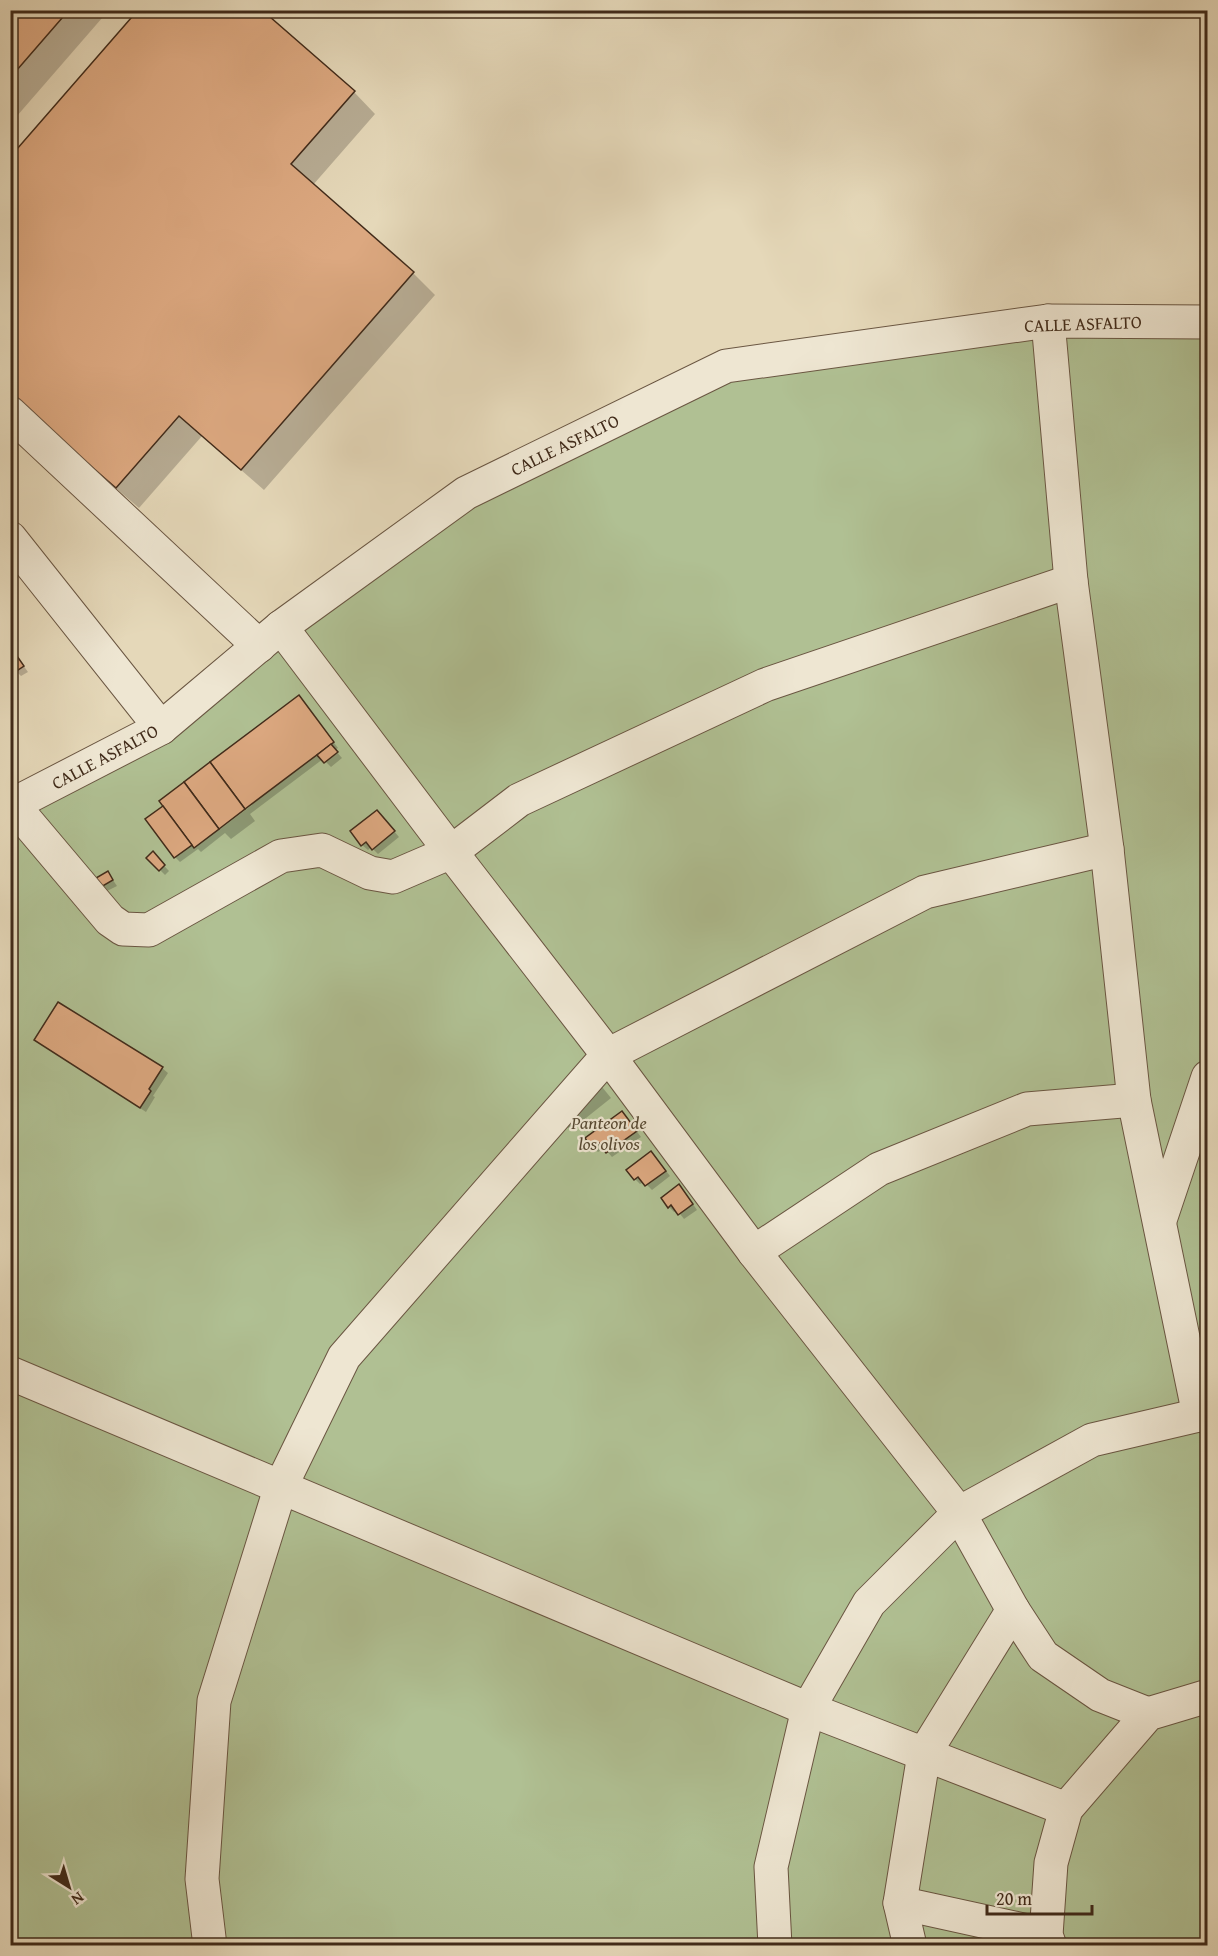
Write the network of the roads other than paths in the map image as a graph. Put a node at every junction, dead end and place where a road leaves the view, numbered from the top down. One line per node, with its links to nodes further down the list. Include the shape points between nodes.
1 (1048, 321): 2 (street, CALLE ASFALTO); 5 (street); 6 (street, CALLE ASFALTO, via 726,366 466,493)
2 (1208, 322)
3 (10, 413): 6 (street)
4 (10, 538): 7 (street)
5 (1071, 581): 9 (street); 10 (street, via 765,685 519,800)
6 (270, 637): 7 (street, CALLE ASFALTO); 10 (street)
7 (161, 728): 8 (street, CALLE ASFALTO)
8 (12, 806): 10 (street, via 110,920 123,929 149,930 281,856 322,850 370,873 393,877)
9 (1107, 849): 11 (street, via 925,892); 13 (street)
10 (451, 852): 11 (street)
11 (608, 1054): 15 (street); 18 (street, via 344,1358)
12 (1208, 1077): 14 (street)
13 (1134, 1100): 14 (street); 15 (street, via 1027,1109 879,1169)
14 (1159, 1224): 17 (street)
15 (754, 1252): 19 (street)
16 (10, 1373): 18 (street)
17 (1203, 1415): 19 (street, via 1092,1440)
18 (281, 1486): 22 (street); 28 (street, via 214,1701 202,1879)
19 (959, 1512): 20 (street); 22 (street, via 869,1603)
20 (1013, 1610): 23 (street, via 1043,1656 1100,1695); 24 (street)
21 (1208, 1696): 23 (street)
22 (808, 1709): 24 (street); 29 (street, via 771,1867)
23 (1148, 1714): 25 (street)
24 (924, 1754): 25 (street); 26 (street)
25 (1066, 1809): 27 (street, via 1051,1863)
26 (900, 1902): 27 (street); 30 (street)
27 (1048, 1940)
28 (210, 1946)
29 (775, 1946)
30 (910, 1946)

